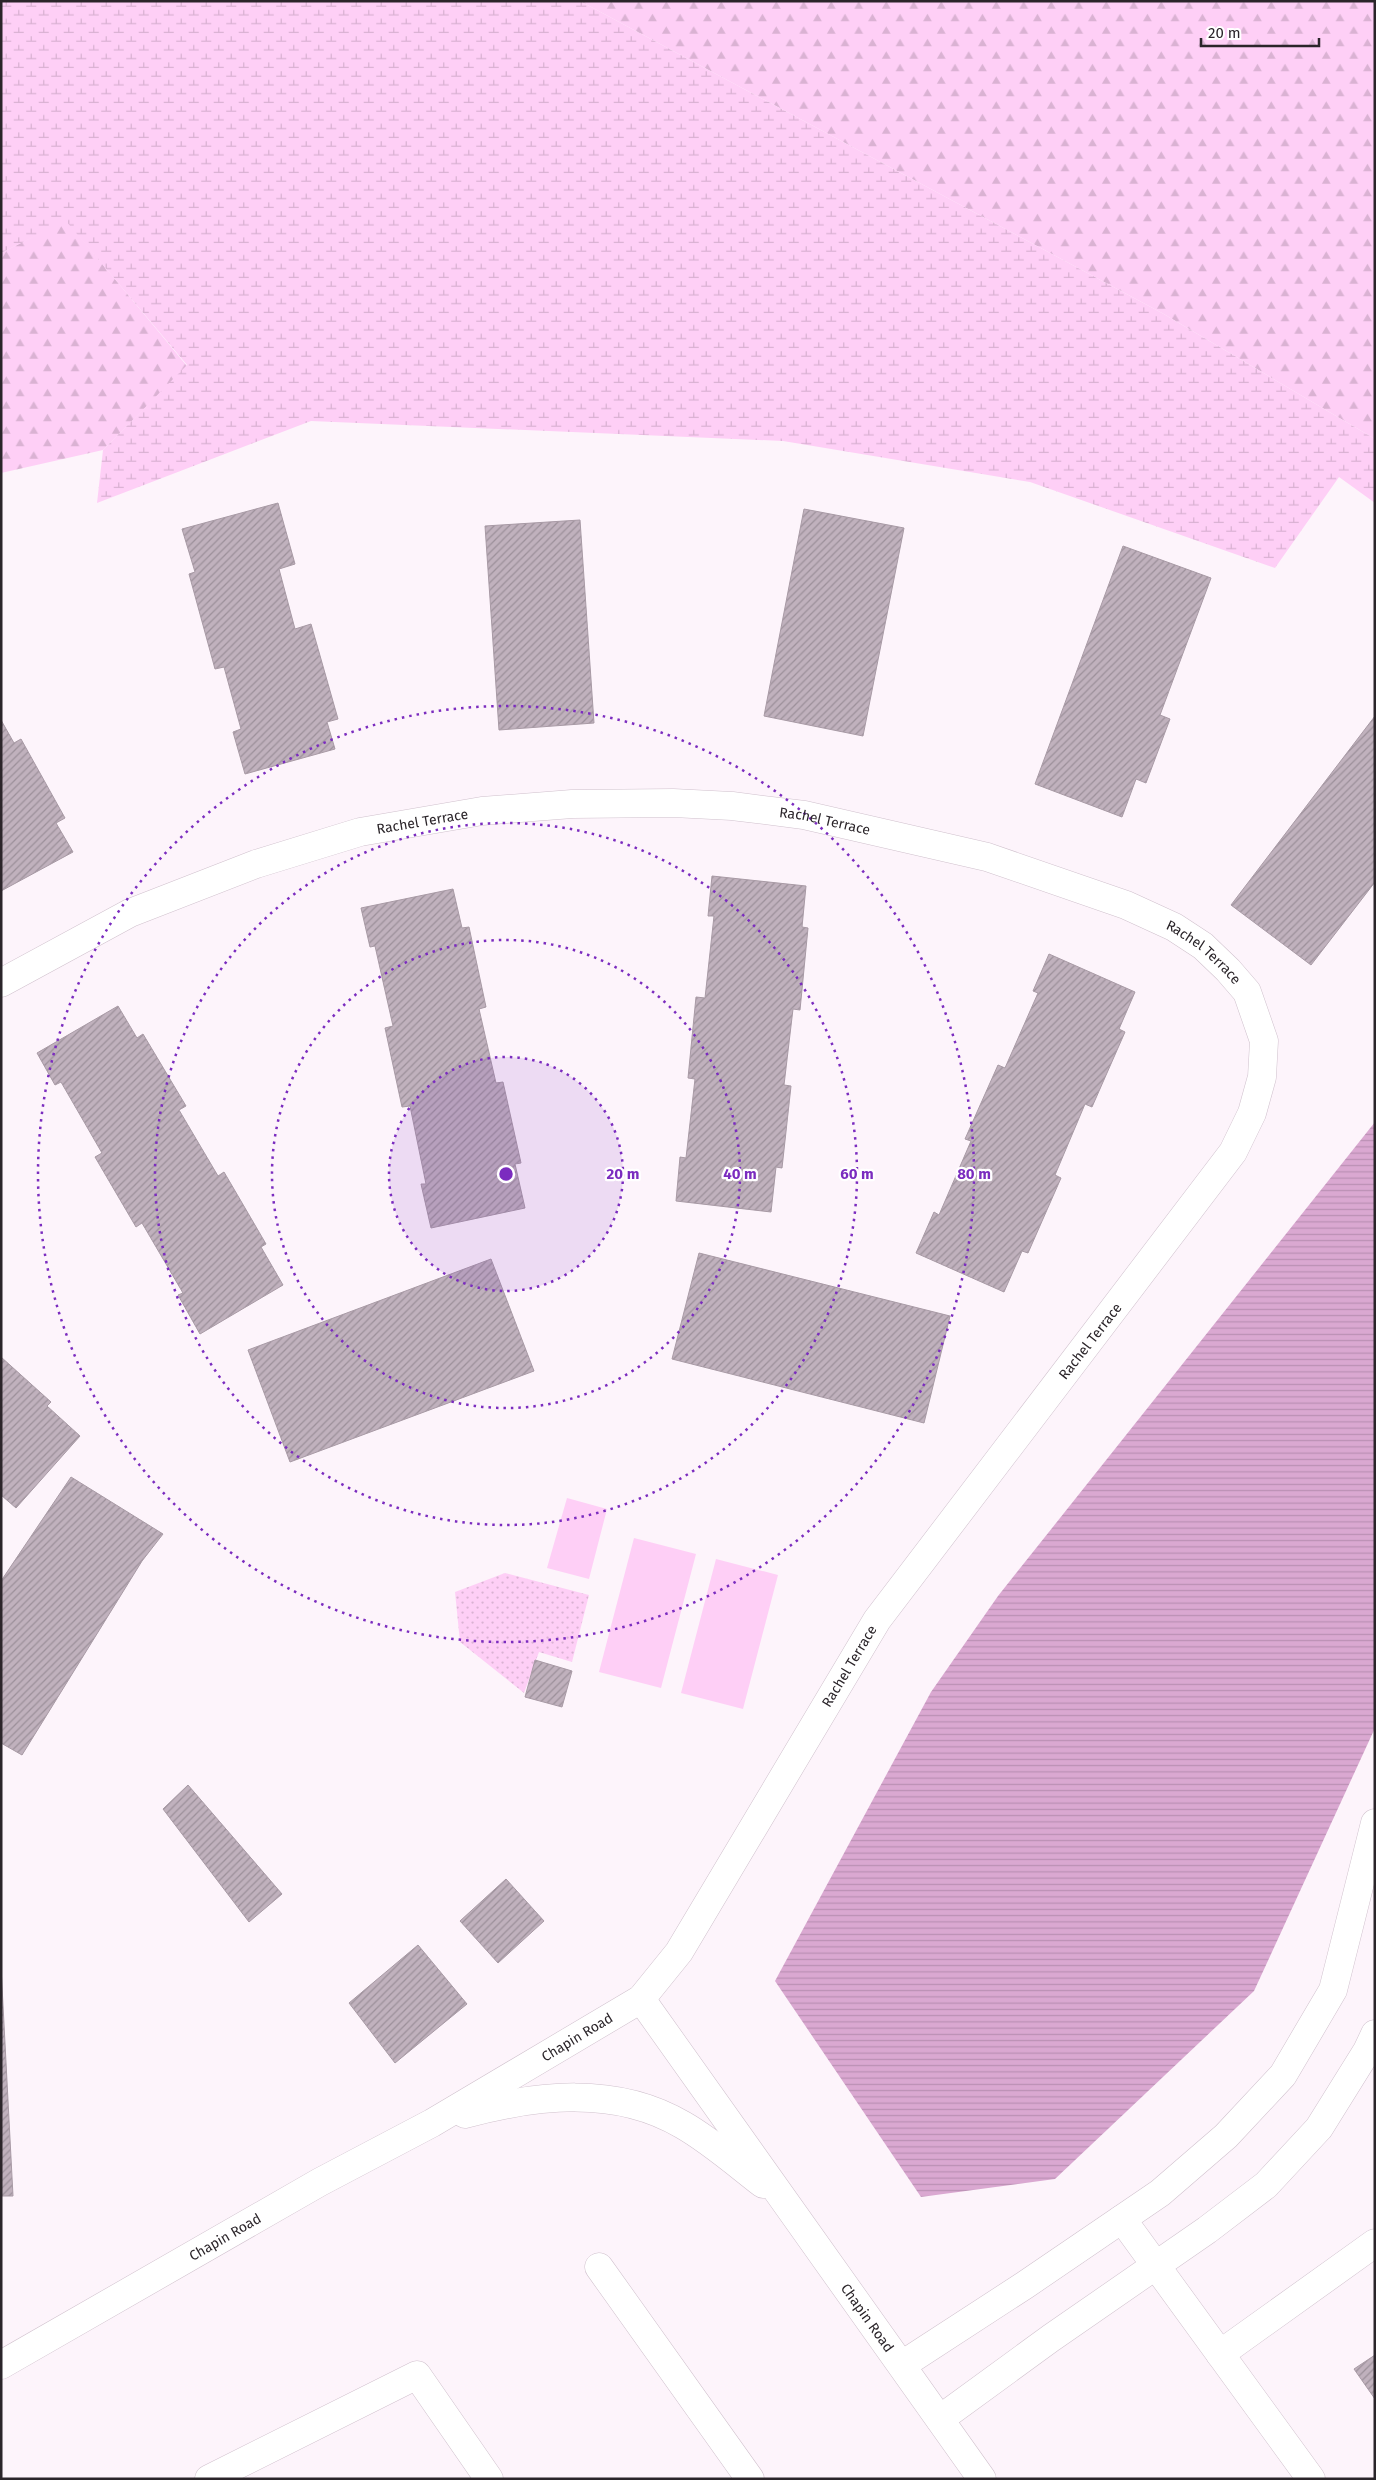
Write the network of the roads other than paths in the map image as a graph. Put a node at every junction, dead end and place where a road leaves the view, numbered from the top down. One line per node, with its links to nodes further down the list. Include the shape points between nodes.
1 (1, 983): 3 (street, Rachel Terrace, via 130,913 256,864 360,832 482,811 572,804 673,803 804,815 987,857 1126,906 1174,927 1203,946 1247,992 1264,1041 1262,1077 1252,1113 1233,1152 877,1620 679,1952)
2 (1375, 1823): 7 (street, via 1333,1990 1283,2075 1226,2136 1160,2193)
3 (641, 1999): 5 (street, Chapin Road); 6 (street, Chapin Road)
4 (1375, 2034): 9 (street, via 1368,2051 1319,2128 1266,2185)
5 (432, 2123): 6 (street, via 499,2105 548,2097 581,2096 649,2108 683,2124); 12 (street, Chapin Road, via 320,2182)
6 (790, 2206): 13 (street, Chapin Road)
7 (1122, 2218): 9 (street); 13 (street)
8 (1375, 2243): 11 (street)
9 (1156, 2265): 11 (street); 14 (street)
10 (599, 2267): 17 (street)
11 (1220, 2354): 19 (street)
12 (1, 2365)
13 (902, 2365): 14 (street, Chapin Road)
14 (940, 2419): 18 (street, Chapin Road)
15 (209, 2479): 16 (street, via 417,2375)
16 (489, 2479)
17 (750, 2479)
18 (982, 2479)
19 (1311, 2479)

